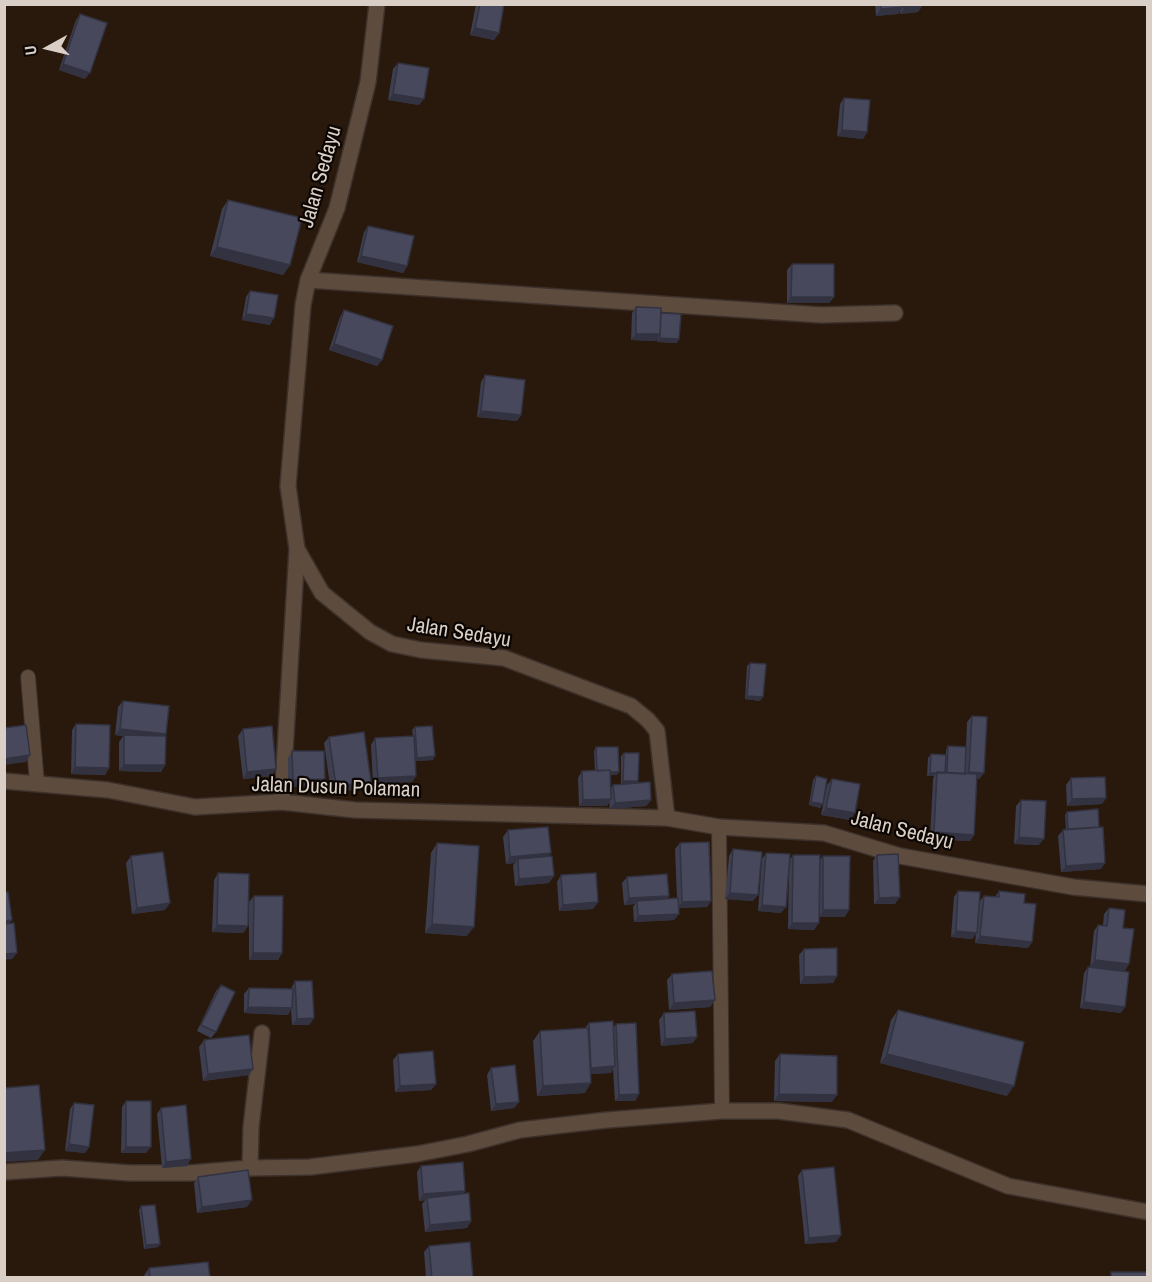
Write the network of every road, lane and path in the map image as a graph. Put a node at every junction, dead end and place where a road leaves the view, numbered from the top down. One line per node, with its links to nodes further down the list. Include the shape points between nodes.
1 (377, 4): 2 (street, Jalan Sedayu, via 368,82 337,208)
2 (308, 280): 3 (street, via 821,315); 4 (street, Jalan Sedayu, via 288,486)
3 (895, 313)
4 (297, 549): 8 (street); 9 (street, Jalan Sedayu, via 322,593 370,632 392,644 504,658 631,706 657,731)
5 (28, 676): 7 (lane)
6 (4, 781): 7 (street, Jalan Dusun Polaman)
7 (37, 783): 8 (street, Jalan Dusun Polaman, via 108,790 195,807)
8 (282, 802): 9 (street, Jalan Dusun Polaman, via 366,810)
9 (667, 818): 10 (street, Jalan Sedayu)
10 (719, 827): 11 (street, Jalan Sedayu, via 824,833 900,856 1073,887); 13 (lane)
11 (1148, 894)
12 (262, 1033): 14 (street)
13 (722, 1111): 14 (street, via 520,1130 417,1154 310,1167); 16 (street, via 778,1111 848,1120 1008,1186)
14 (250, 1168): 15 (street, via 190,1173 62,1168)
15 (4, 1172)
16 (1148, 1212)

